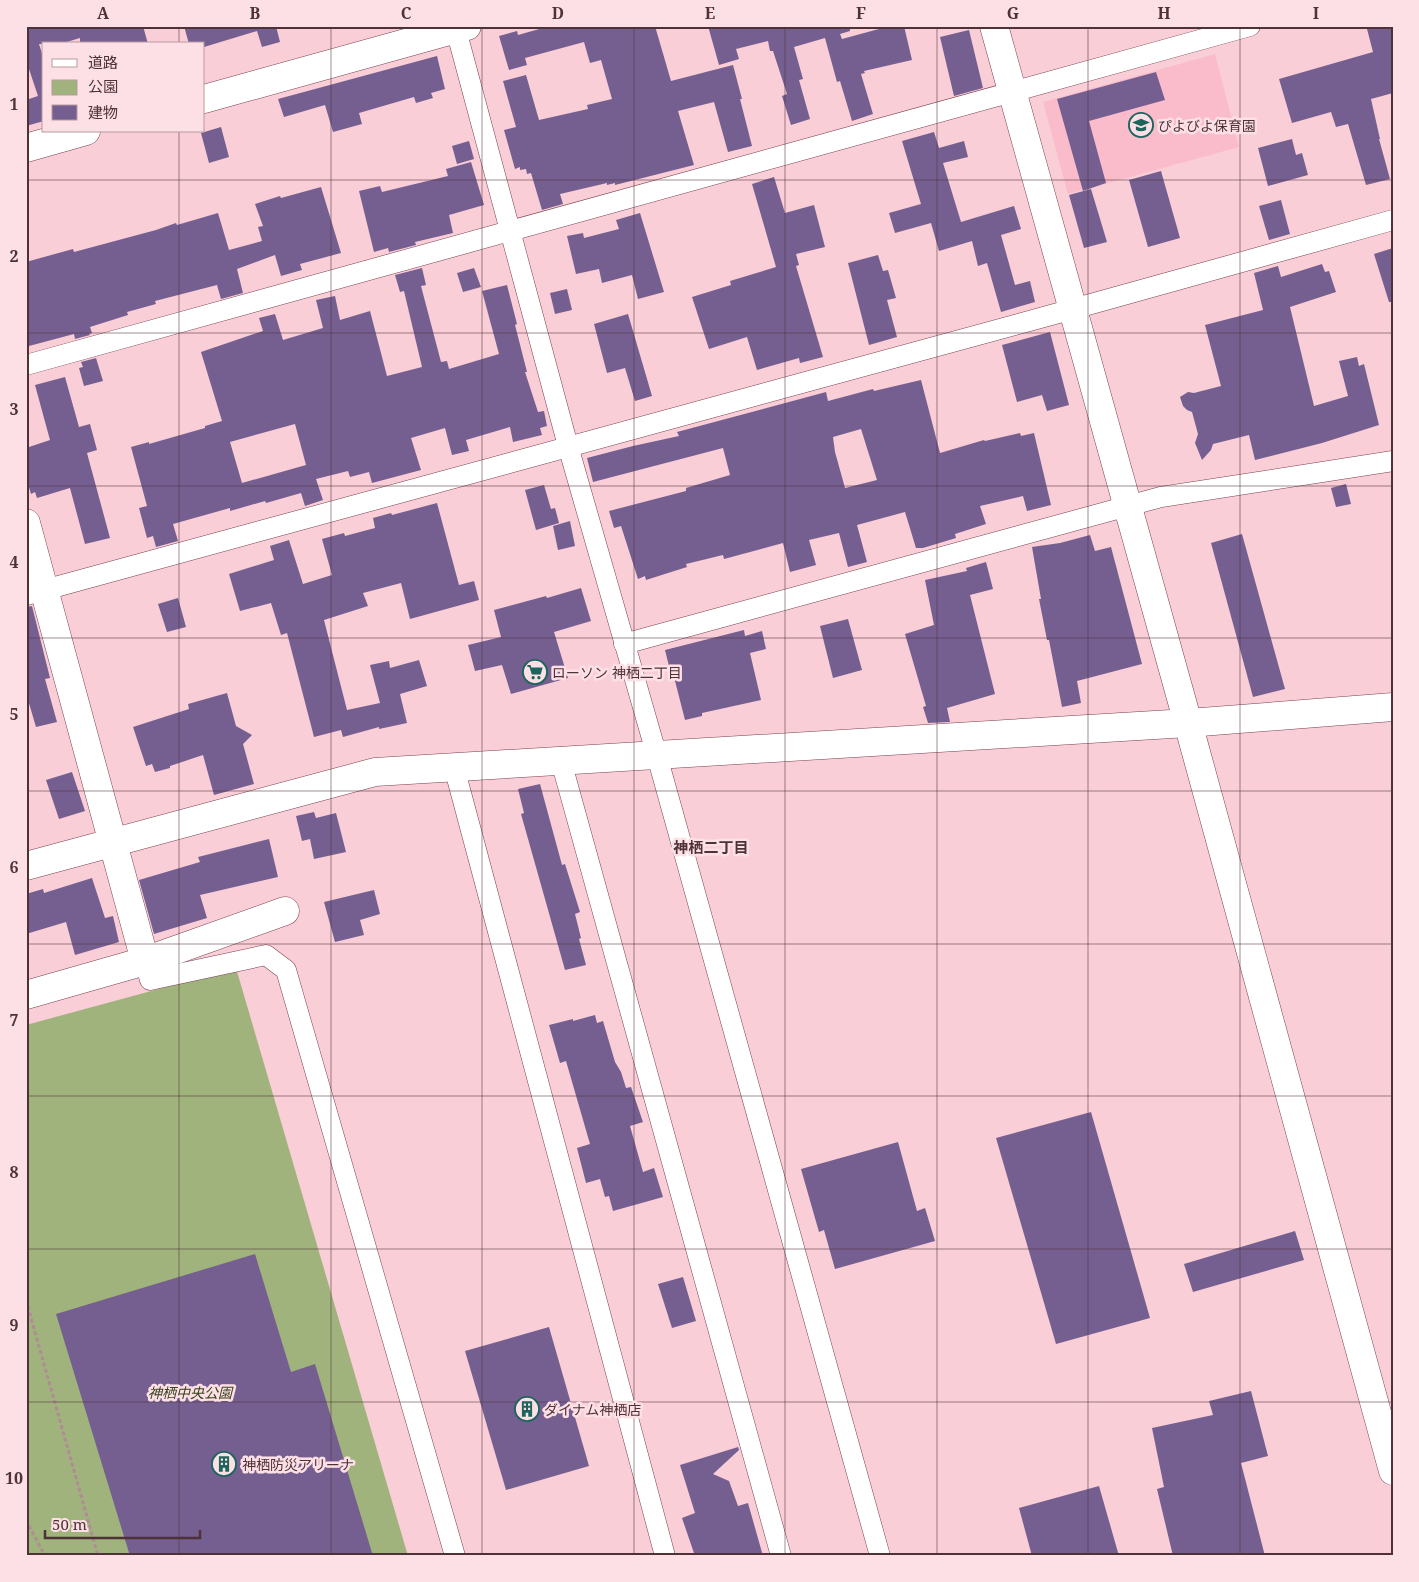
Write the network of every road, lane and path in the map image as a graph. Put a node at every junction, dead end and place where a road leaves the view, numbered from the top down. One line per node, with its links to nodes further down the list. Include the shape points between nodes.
1 (994, 26): 4 (street)
2 (1250, 26): 4 (street)
3 (459, 27): 5 (street); 9 (street)
4 (1013, 93): 9 (street); 10 (street)
5 (205, 99)
6 (82, 132): 7 (street)
7 (26, 148)
8 (1393, 220): 10 (street)
9 (510, 232): 11 (street); 12 (street)
10 (1073, 309): 12 (street); 14 (street)
11 (26, 365)
12 (568, 446): 16 (street); 17 (street)
13 (1393, 461): 14 (street, via 1161,497)
14 (1127, 507): 17 (street); 19 (street)
15 (26, 523): 16 (street)
16 (36, 592): 23 (street)
17 (624, 644): 20 (street)
18 (1393, 707): 19 (street)
19 (1188, 723): 20 (street); 29 (street)
20 (657, 756): 21 (street); 36 (street)
21 (561, 761): 22 (street); 35 (street)
22 (454, 767): 23 (street, via 374,772); 34 (street)
23 (113, 842): 24 (street); 26 (street)
24 (26, 866)
25 (285, 910): 26 (street)
26 (145, 961): 27 (street); 33 (street, via 150,980 266,955 286,970)
27 (26, 995)
28 (26, 1302): 32 (path)
29 (1393, 1472)
30 (26, 1520): 31 (path)
31 (44, 1556)
32 (98, 1556)
33 (455, 1556)
34 (665, 1556)
35 (781, 1556)
36 (880, 1556)

